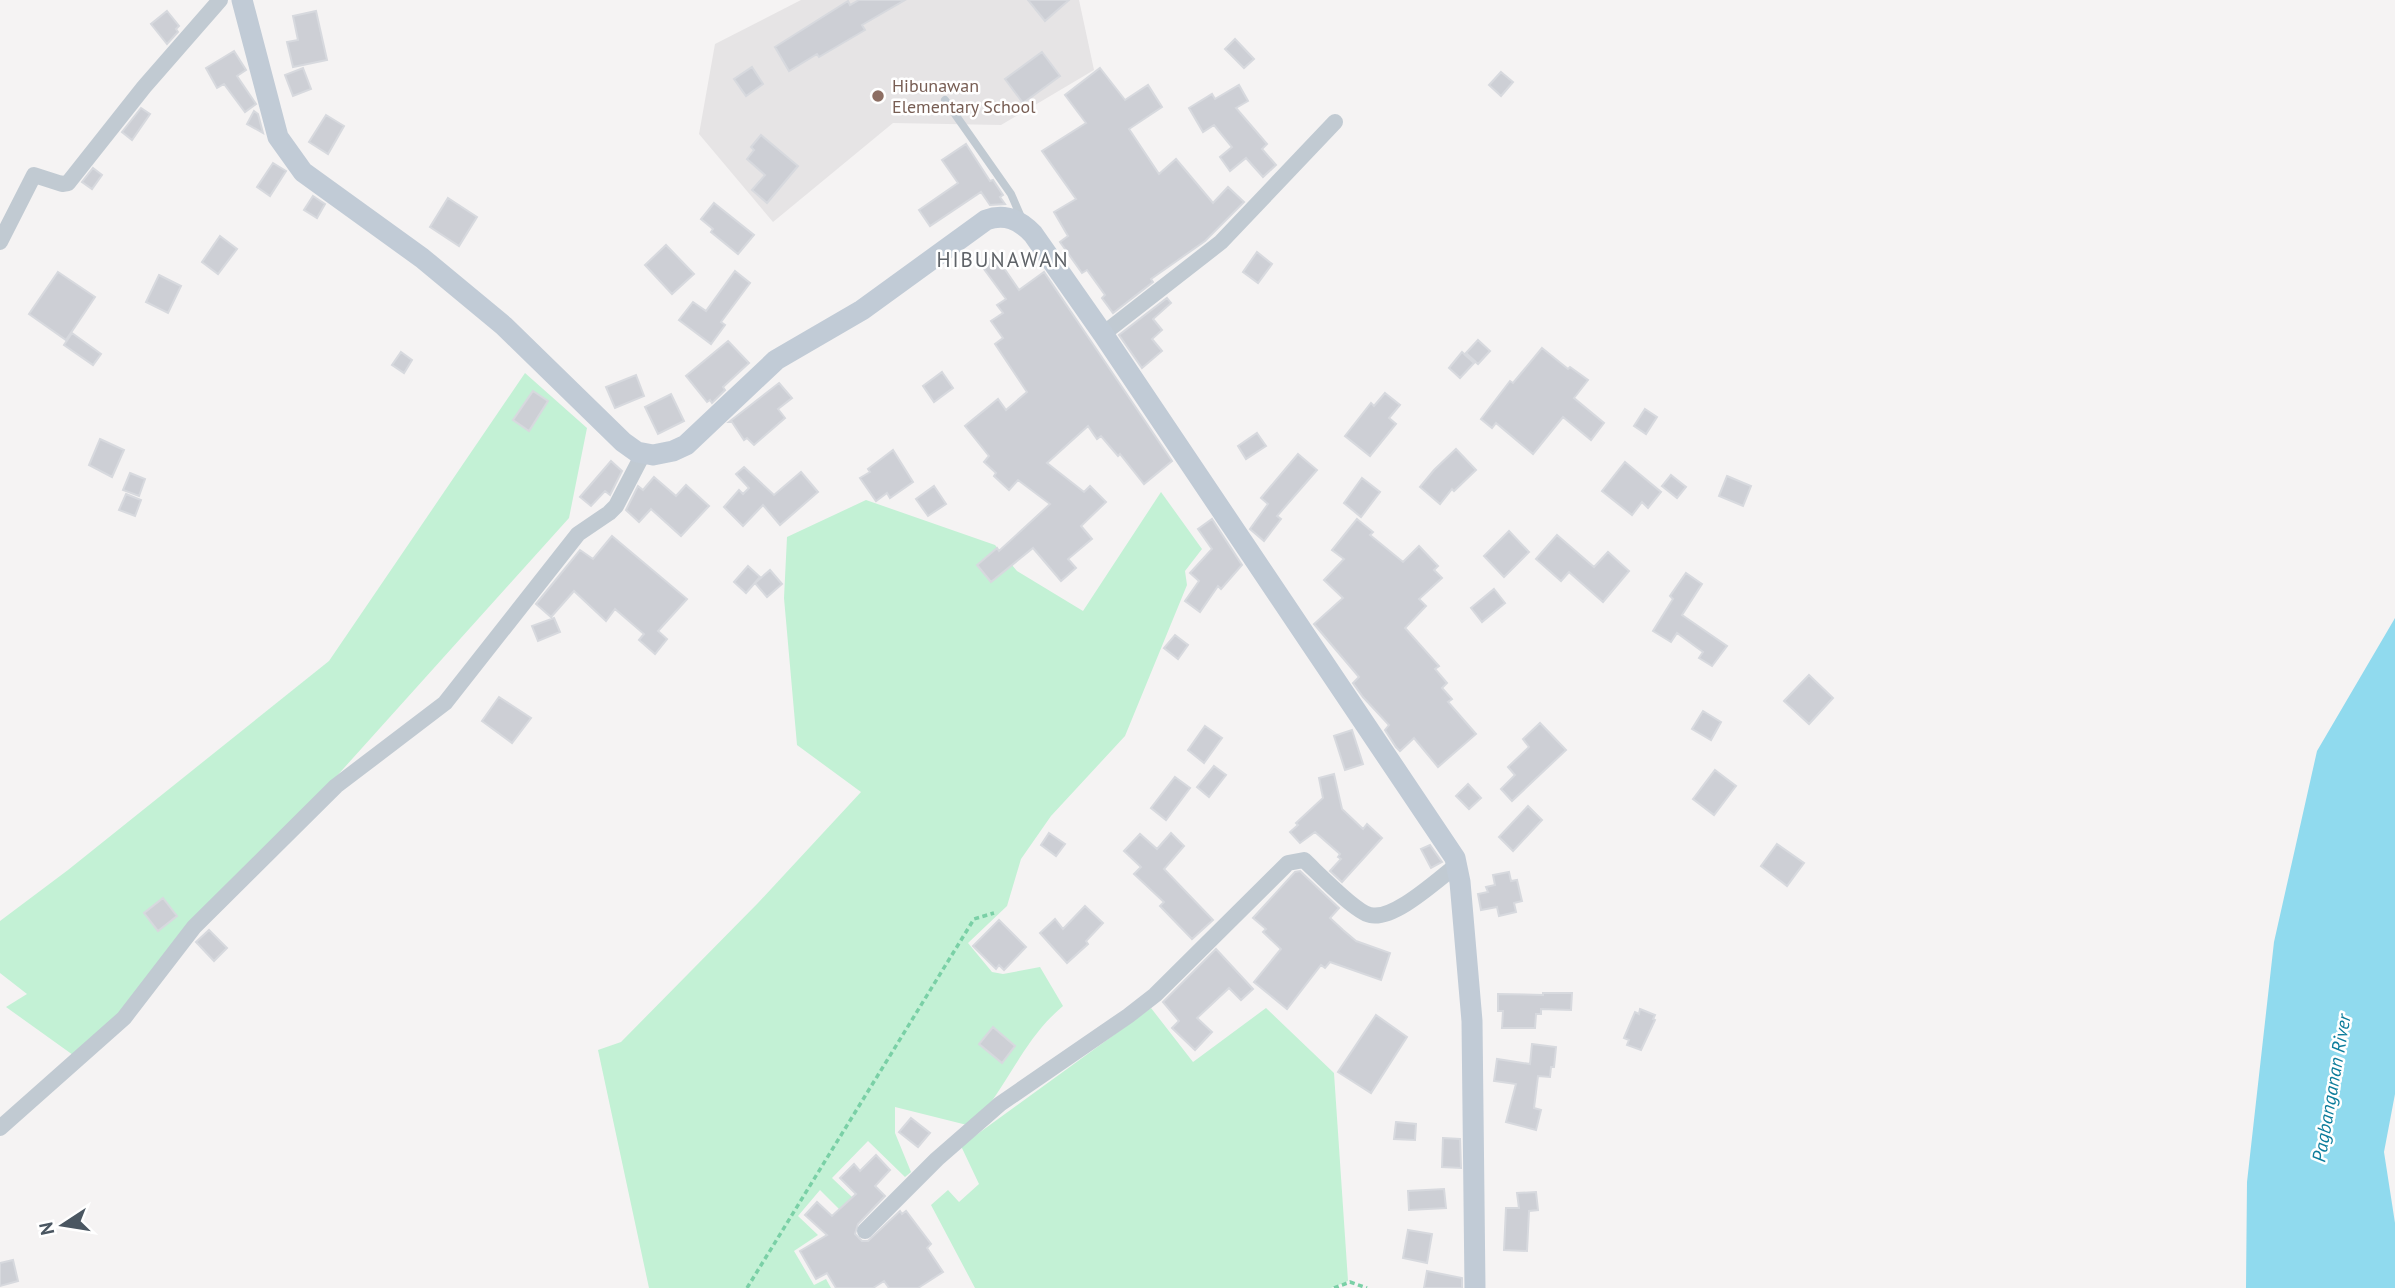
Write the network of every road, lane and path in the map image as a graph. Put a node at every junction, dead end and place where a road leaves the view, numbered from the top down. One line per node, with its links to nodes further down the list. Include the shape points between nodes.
1 (220, 0): 6 (street, via 68,183 34,175)
2 (242, 0): 8 (street, via 278,137 303,172 422,258 504,326 623,442)
3 (944, 100): 5 (lane, via 1011,194)
4 (1335, 122): 7 (street, via 1221,242)
5 (1024, 225): 7 (street); 8 (street, via 1003,216 986,220 862,310 776,360 686,445 664,454)
6 (0, 242)
7 (1103, 334): 9 (street)
8 (643, 454): 11 (street, via 616,506 578,534 445,704 336,786 194,928 124,1018)
9 (1457, 865): 12 (street, via 1392,913 1376,916 1362,912 1304,860 1288,863 1155,995 1000,1104); 16 (street, via 1472,1021)
10 (994, 913): 13 (path, via 974,919)
11 (0, 1128)
12 (865, 1231)
13 (747, 1288)
14 (1334, 1288): 15 (path, via 1350,1282)
15 (1367, 1288)
16 (1475, 1288)

